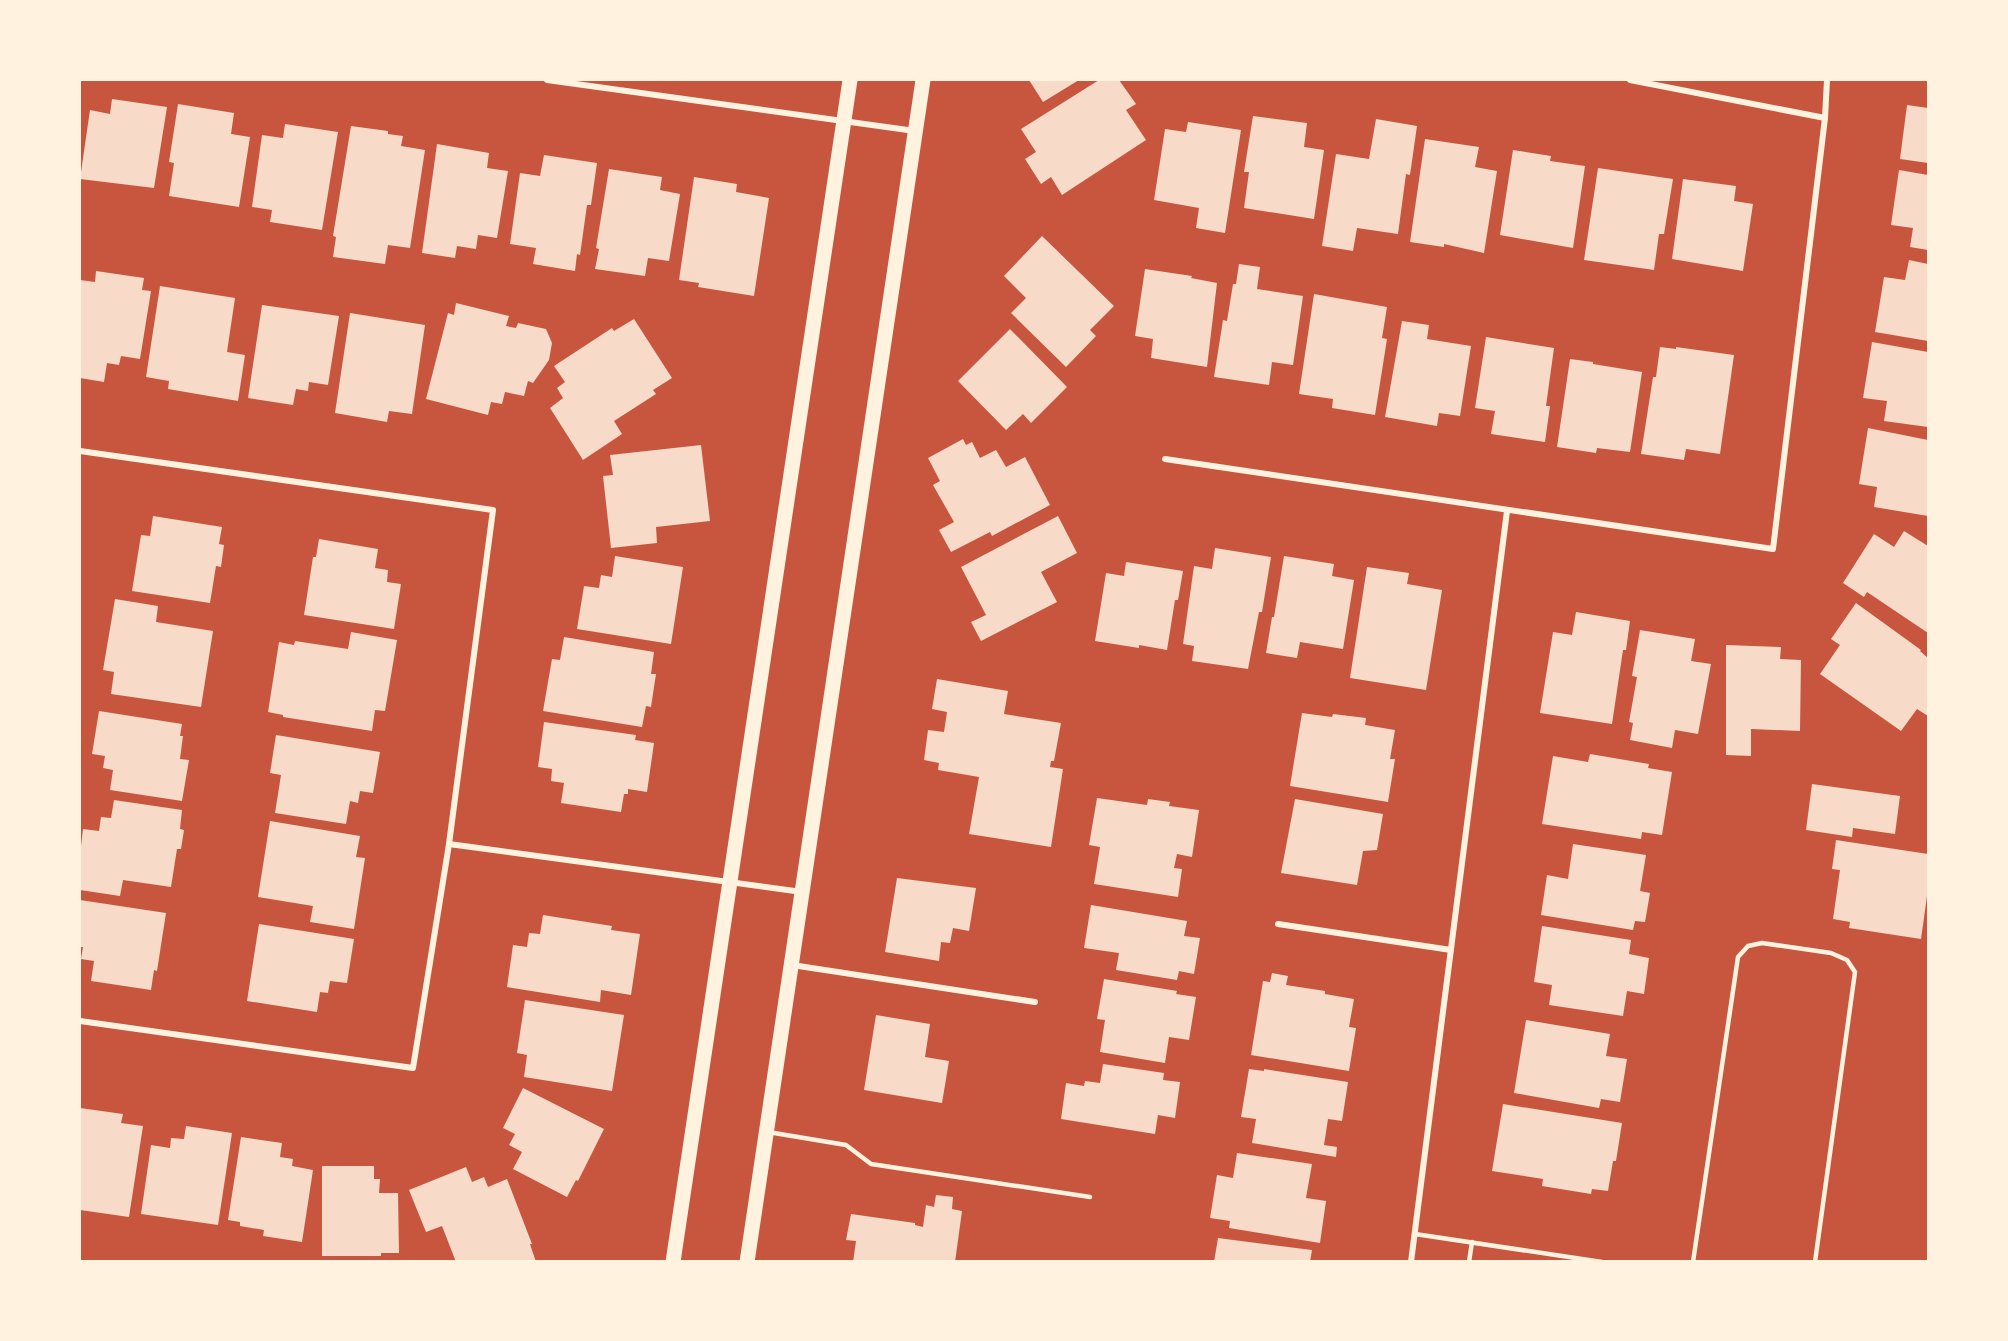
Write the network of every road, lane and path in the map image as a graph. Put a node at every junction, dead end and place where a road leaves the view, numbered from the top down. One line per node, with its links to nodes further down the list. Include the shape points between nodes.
1 (547, 80): 6 (street)
2 (850, 80): 8 (main road)
3 (923, 80): 9 (main road)
4 (1630, 80): 7 (street)
5 (1827, 80): 7 (street)
6 (585, 82): 8 (street)
7 (1825, 118): 12 (street, via 1773,549)
8 (844, 121): 9 (street); 14 (main road)
9 (915, 131): 15 (main road)
10 (80, 451): 13 (street, via 493,510)
11 (1165, 459): 12 (street)
12 (1507, 511): 17 (street)
13 (449, 844): 14 (street); 20 (street, via 413,1068)
14 (730, 881): 15 (street); 25 (main road)
15 (802, 892): 18 (main road)
16 (1278, 924): 17 (street)
17 (1451, 950): 23 (street)
18 (791, 965): 19 (street); 21 (main road)
19 (1035, 1002)
20 (80, 1021)
21 (766, 1132): 22 (lane, via 846,1145 871,1164); 26 (main road)
22 (1090, 1197)
23 (1414, 1234): 24 (lane); 27 (street)
24 (1472, 1242): 28 (lane); 29 (lane)
25 (674, 1262)
26 (747, 1262)
27 (1411, 1262)
28 (1469, 1262)
29 (1602, 1262)
30 (1693, 1262): 31 (lane, via 1738,957 1748,946 1762,943 1831,953 1847,960 1855,972)
31 (1815, 1262)

